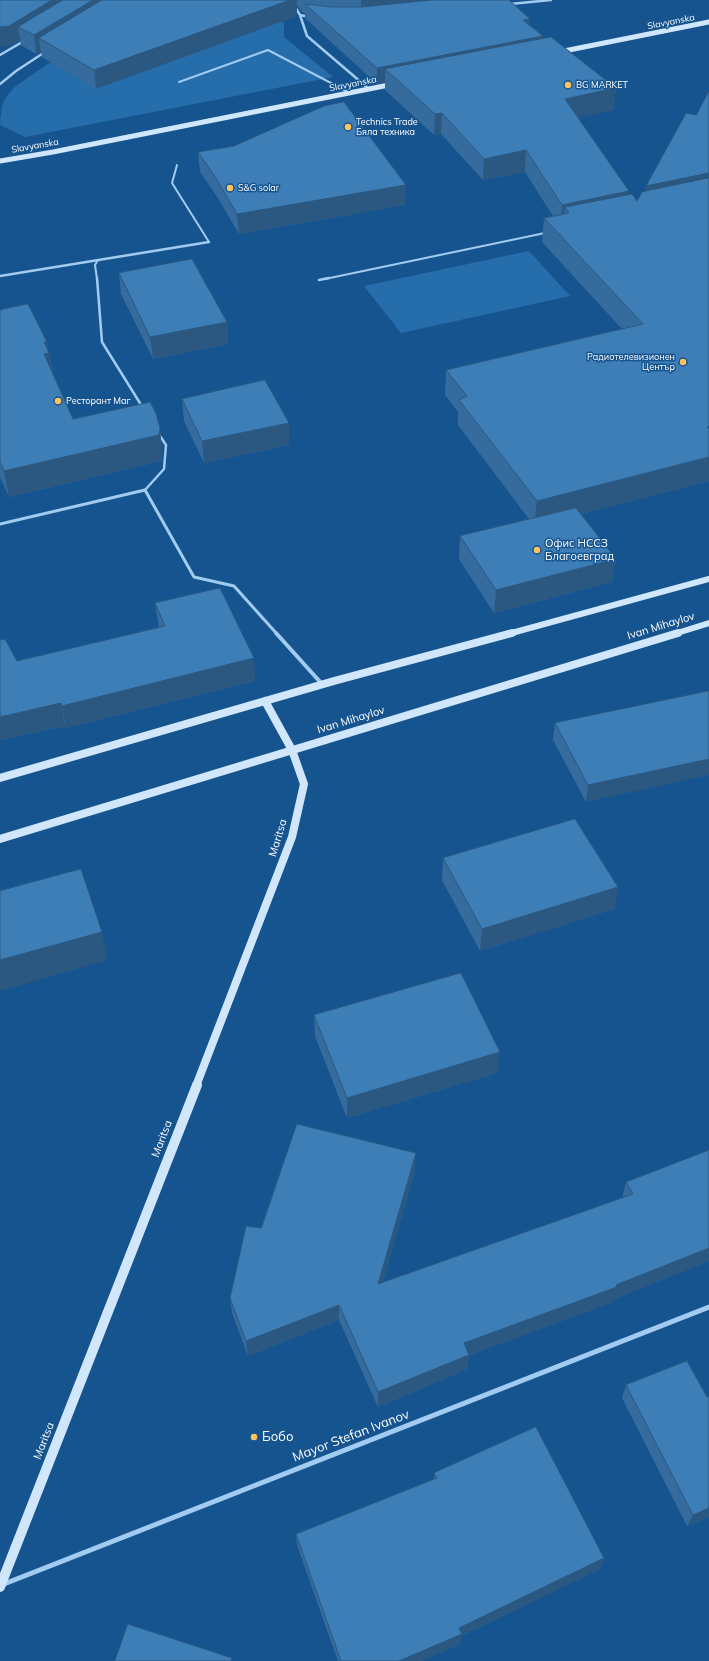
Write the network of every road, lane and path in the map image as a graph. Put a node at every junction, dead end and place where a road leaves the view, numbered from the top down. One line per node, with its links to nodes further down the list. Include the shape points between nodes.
1 (291, 0): 4 (street)
2 (551, 0): 3 (street)
3 (504, 5)
4 (300, 16): 5 (street); 14 (street, via 307,36)
5 (315, 17)
6 (709, 22): 9 (street, Slavyanska)
7 (30, 37): 10 (street)
8 (51, 48): 13 (street)
9 (554, 53)
10 (0, 56)
11 (179, 82): 15 (lane, via 268,50)
12 (399, 83): 14 (street, Slavyanska)
13 (0, 84)
14 (369, 89): 15 (street, Slavyanska)
15 (350, 93): 16 (street, Slavyanska, via 53,152)
16 (0, 160)
17 (177, 165): 19 (lane, via 172,183)
18 (545, 233): 22 (lane)
19 (209, 242): 20 (street)
20 (98, 260): 21 (street); 23 (lane, via 95,265 102,342)
21 (0, 276)
22 (319, 280)
23 (146, 413)
24 (158, 432): 25 (lane, via 166,445 164,469)
25 (146, 490): 26 (street); 29 (street, via 194,577 234,586)
26 (0, 524)
27 (709, 579): 29 (street)
28 (709, 623): 31 (street, Ivan Mihaylov)
29 (322, 684): 30 (street)
30 (265, 701): 31 (street, Maritsa); 32 (street)
31 (292, 750): 33 (street, Ivan Mihaylov); 35 (street, Maritsa, via 304,784 292,837)
32 (0, 778)
33 (0, 839)
34 (709, 1307): 35 (street, Mayor Stefan Ivanov)
35 (0, 1586)

